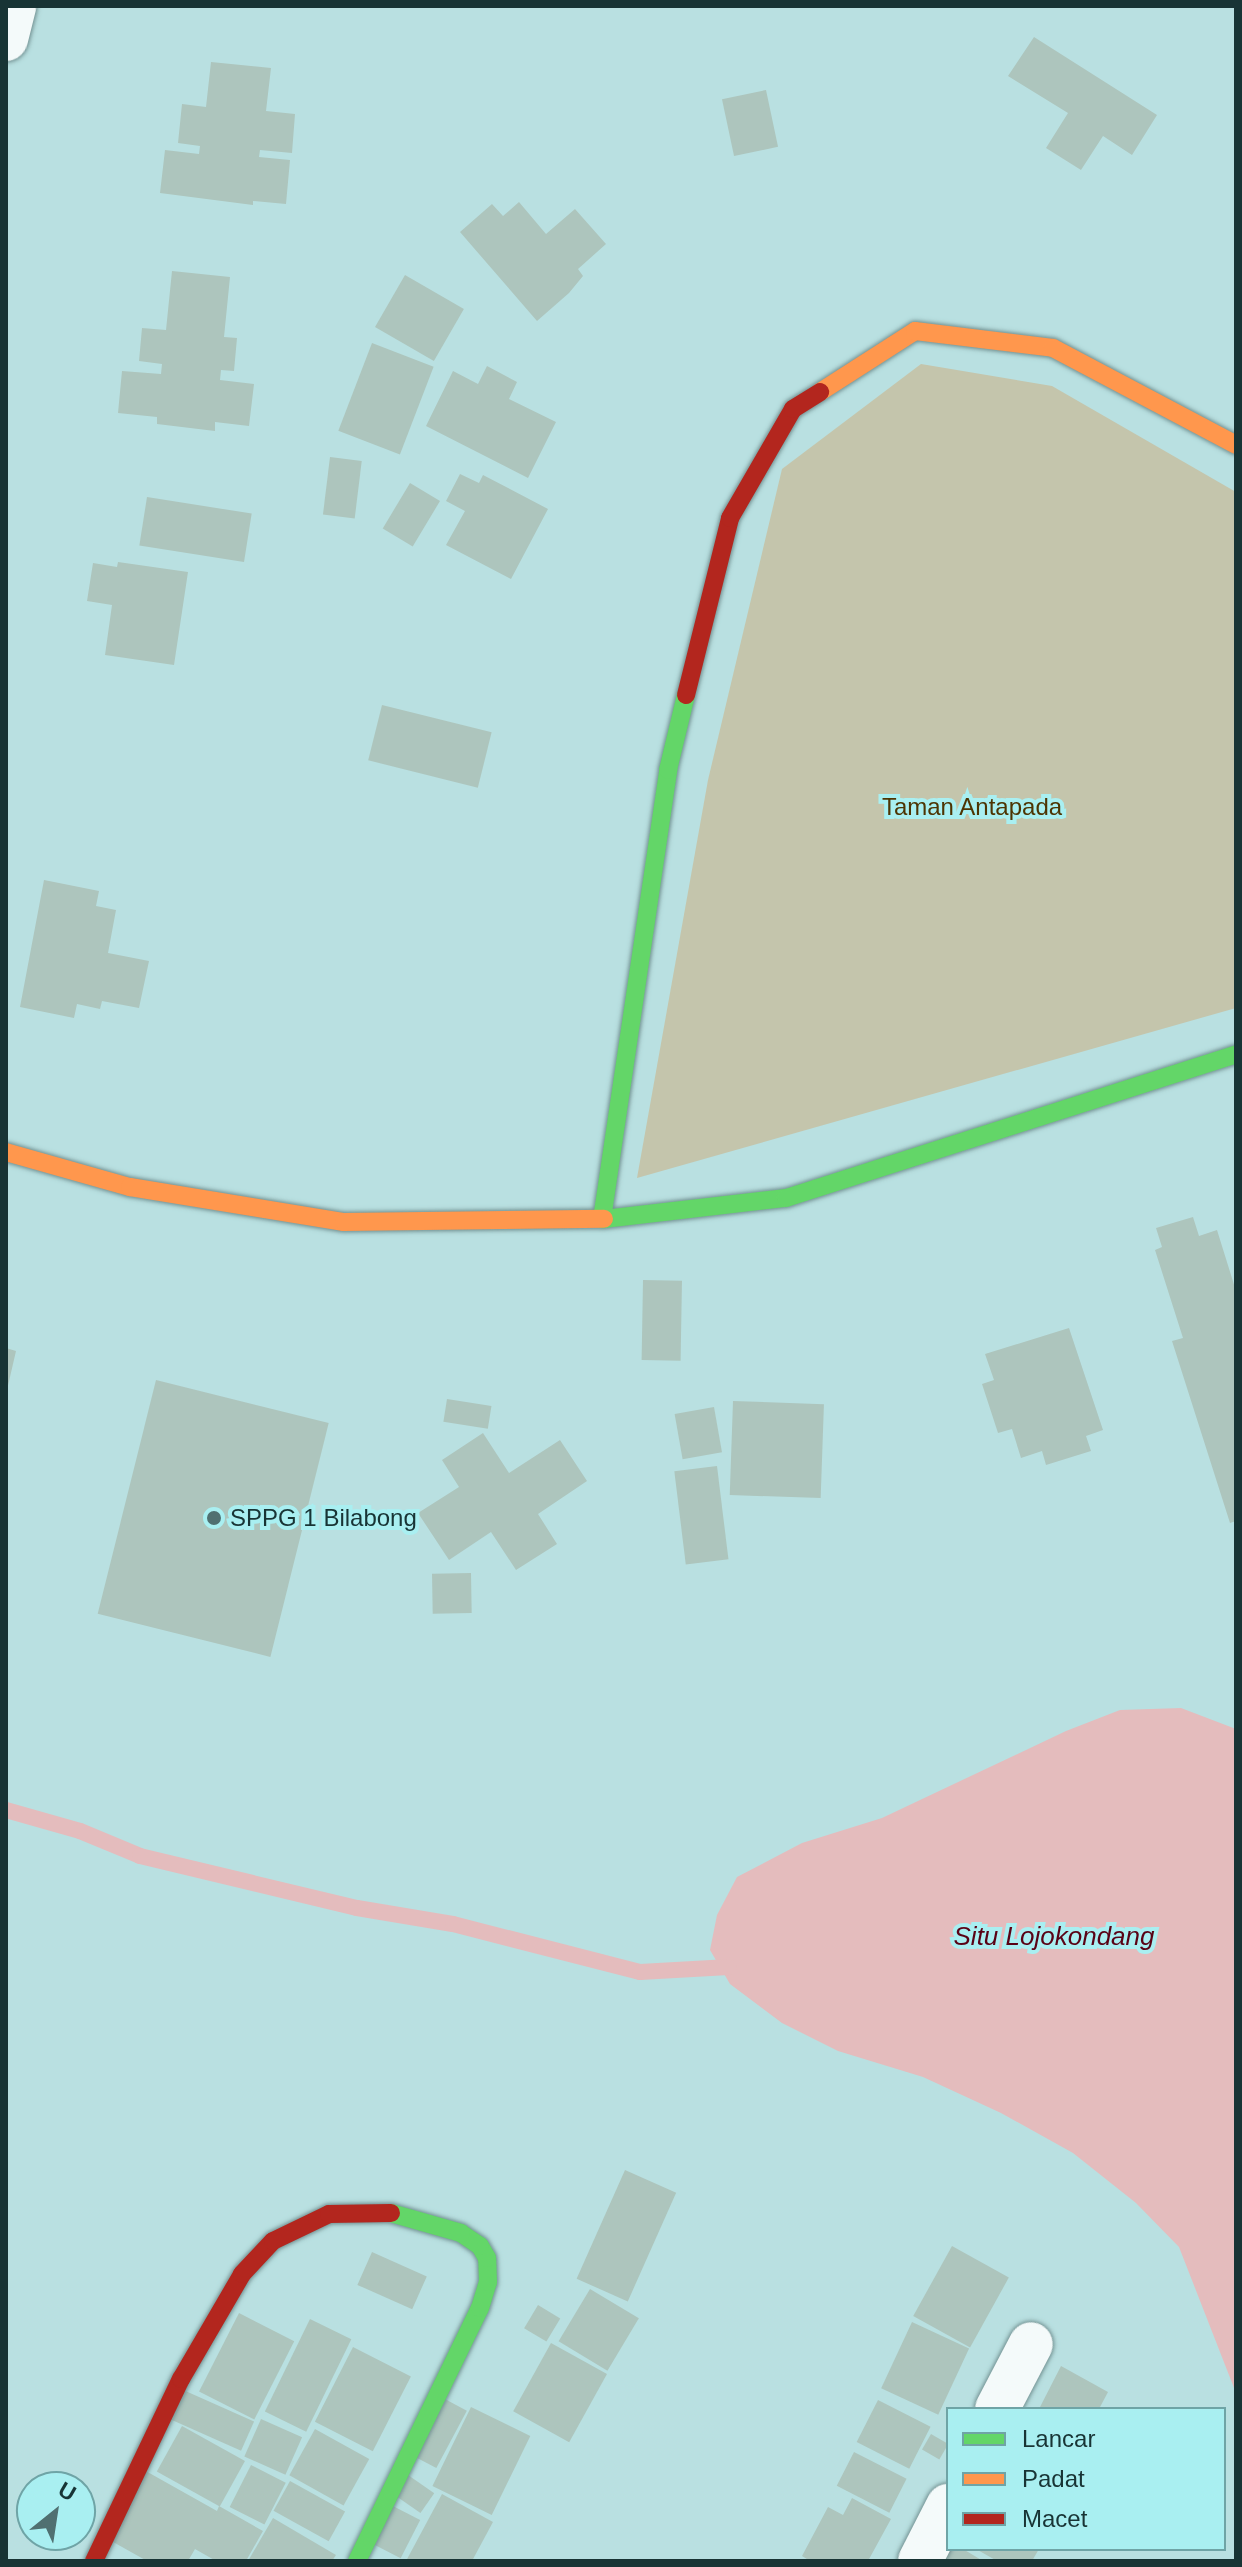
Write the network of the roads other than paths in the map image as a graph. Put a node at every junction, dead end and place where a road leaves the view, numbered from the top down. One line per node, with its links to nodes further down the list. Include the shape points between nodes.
1 (1236, 445): 4 (street, via 1053,348 915,331 793,409 730,518 668,770)
2 (1236, 1054): 4 (street, via 786,1198)
3 (6, 1152): 4 (street, via 130,1187 344,1222)
4 (602, 1219)
5 (1031, 2344): 6 (street)
6 (998, 2407)
7 (946, 2510): 10 (street)
8 (94, 2561): 9 (street, via 181,2379 242,2274 273,2241 329,2214 399,2213 461,2233 480,2246 487,2258 488,2282)
9 (357, 2561)
10 (920, 2561)

